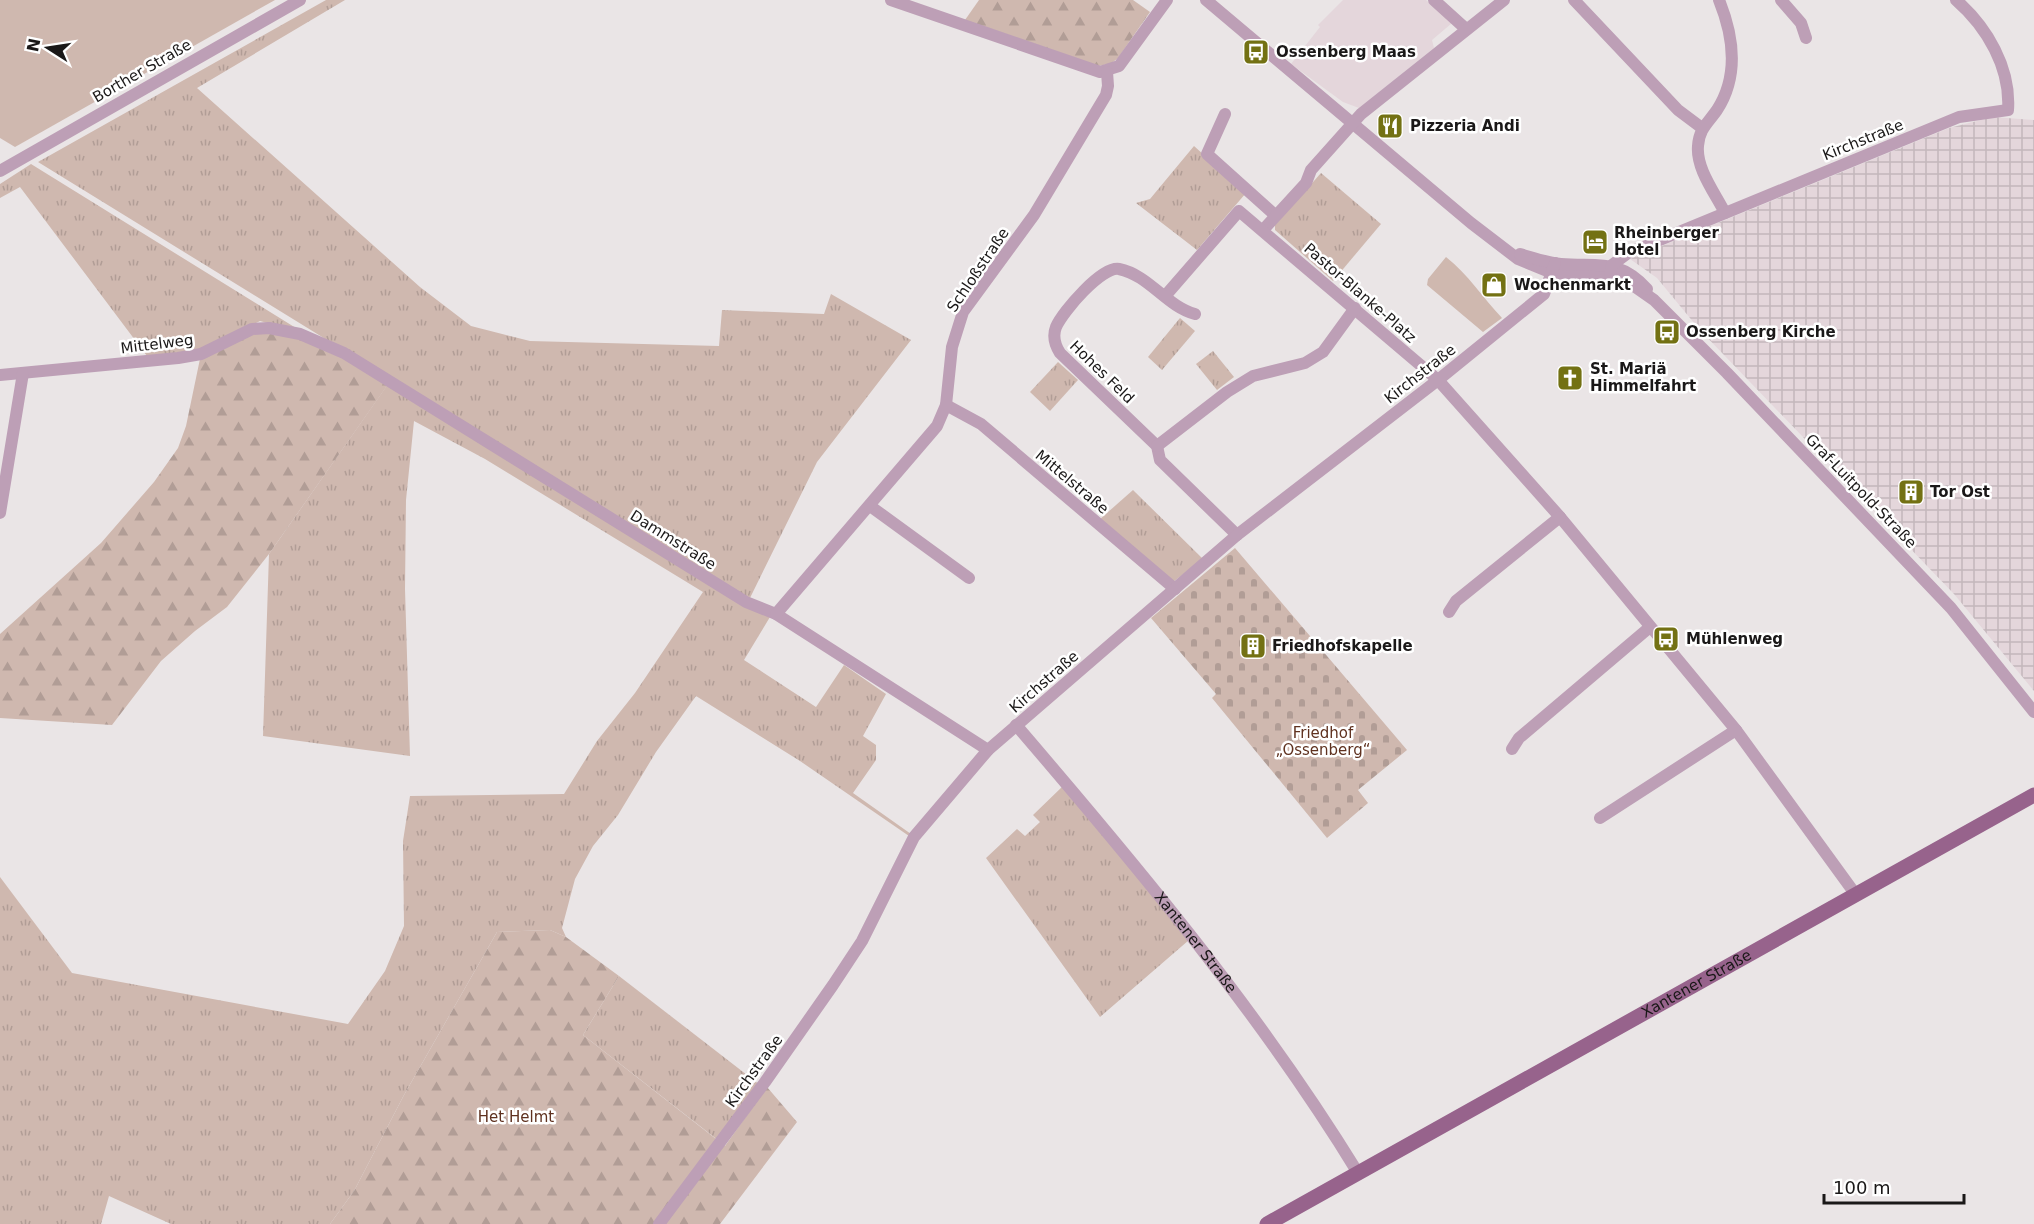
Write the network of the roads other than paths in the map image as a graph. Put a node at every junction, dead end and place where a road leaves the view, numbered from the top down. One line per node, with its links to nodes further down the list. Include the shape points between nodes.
1 (300, 0): 17 (street, Borther Straße)
2 (891, 0): 13 (street, via 1071,64)
3 (1167, 0): 13 (street, via 1125,60)
4 (1206, 0): 15 (street, Graf-Luitpold-Straße)
5 (1434, 0): 11 (street)
6 (1504, 0): 11 (street)
7 (1574, 0): 16 (street, via 1678,110)
8 (1719, 0): 16 (street, via 1730,36 1733,69 1727,95)
9 (1781, 0): 12 (street, via 1801,23)
10 (1956, 0): 18 (street, Kirchstraße, via 1988,35 2005,78 2008,110 1959,117)
11 (1466, 29): 15 (street)
12 (1806, 38)
13 (1107, 72): 30 (street, Schloßstraße, via 1106,95 1034,216 963,312 952,347)
14 (1225, 114): 19 (street, via 1207,154)
15 (1354, 122): 19 (street); 21 (street, Graf-Luitpold-Straße, via 1506,251 1523,262)
16 (1702, 128): 18 (street, via 1699,163)
17 (0, 171)
18 (1725, 213): 22 (street, Kirchstraße, via 1628,253)
19 (1275, 215): 20 (street)
20 (1263, 230): 23 (street, Pastor-Blanke-Platz, via 1239,211); 24 (street, Pastor-Blanke-Platz)
21 (1553, 268): 22 (street, Graf-Luitpold-Straße); 29 (street, Kirchstraße, via 1544,294)
22 (1611, 271): 41 (street, Graf-Luitpold-Straße, via 1635,277 1951,608)
23 (1166, 295): 25 (street, Hohes Feld, via 1186,312); 31 (street, Hohes Feld, via 1126,271 1109,269 1100,274 1062,318 1054,344)
24 (1355, 308): 29 (street, Pastor-Blanke-Platz); 31 (street, via 1323,352 1305,363 1253,376)
25 (1195, 314)
26 (344, 353): 27 (street, Mittelweg, via 300,334 252,329 201,354); 39 (street, Dammstraße, via 736,596)
27 (23, 373): 28 (street, Mittelweg); 33 (street)
28 (0, 375)
29 (1438, 380): 34 (street); 35 (street, Kirchstraße)
30 (946, 405): 32 (street, Schloßstraße, via 937,426); 37 (street, Mittelstraße, via 981,424)
31 (1157, 446): 35 (street, Hohes Feld, via 1160,459)
32 (870, 506): 36 (street); 39 (street, Schloßstraße)
33 (0, 513)
34 (1560, 517): 38 (street, via 1456,602); 40 (street)
35 (1237, 536): 37 (street, Kirchstraße)
36 (969, 578)
37 (1174, 589): 42 (street, Kirchstraße)
38 (1449, 612)
39 (777, 614): 45 (street, Dammstraße)
40 (1650, 627): 43 (street); 44 (street, via 1519,738)
41 (2034, 712)
42 (1016, 725): 45 (street, Kirchstraße); 49 (street, Xantener Straße, via 1239,998)
43 (1736, 730): 47 (street); 48 (street)
44 (1512, 749)
45 (988, 750): 50 (street, Kirchstraße, via 914,837 862,941 765,1082)
46 (2034, 795): 48 (main road, Xantener Straße)
47 (1600, 818)
48 (1856, 895): 49 (main road, Xantener Straße)
49 (1359, 1173): 51 (main road, Xantener Straße)
50 (659, 1224)
51 (1267, 1224)

